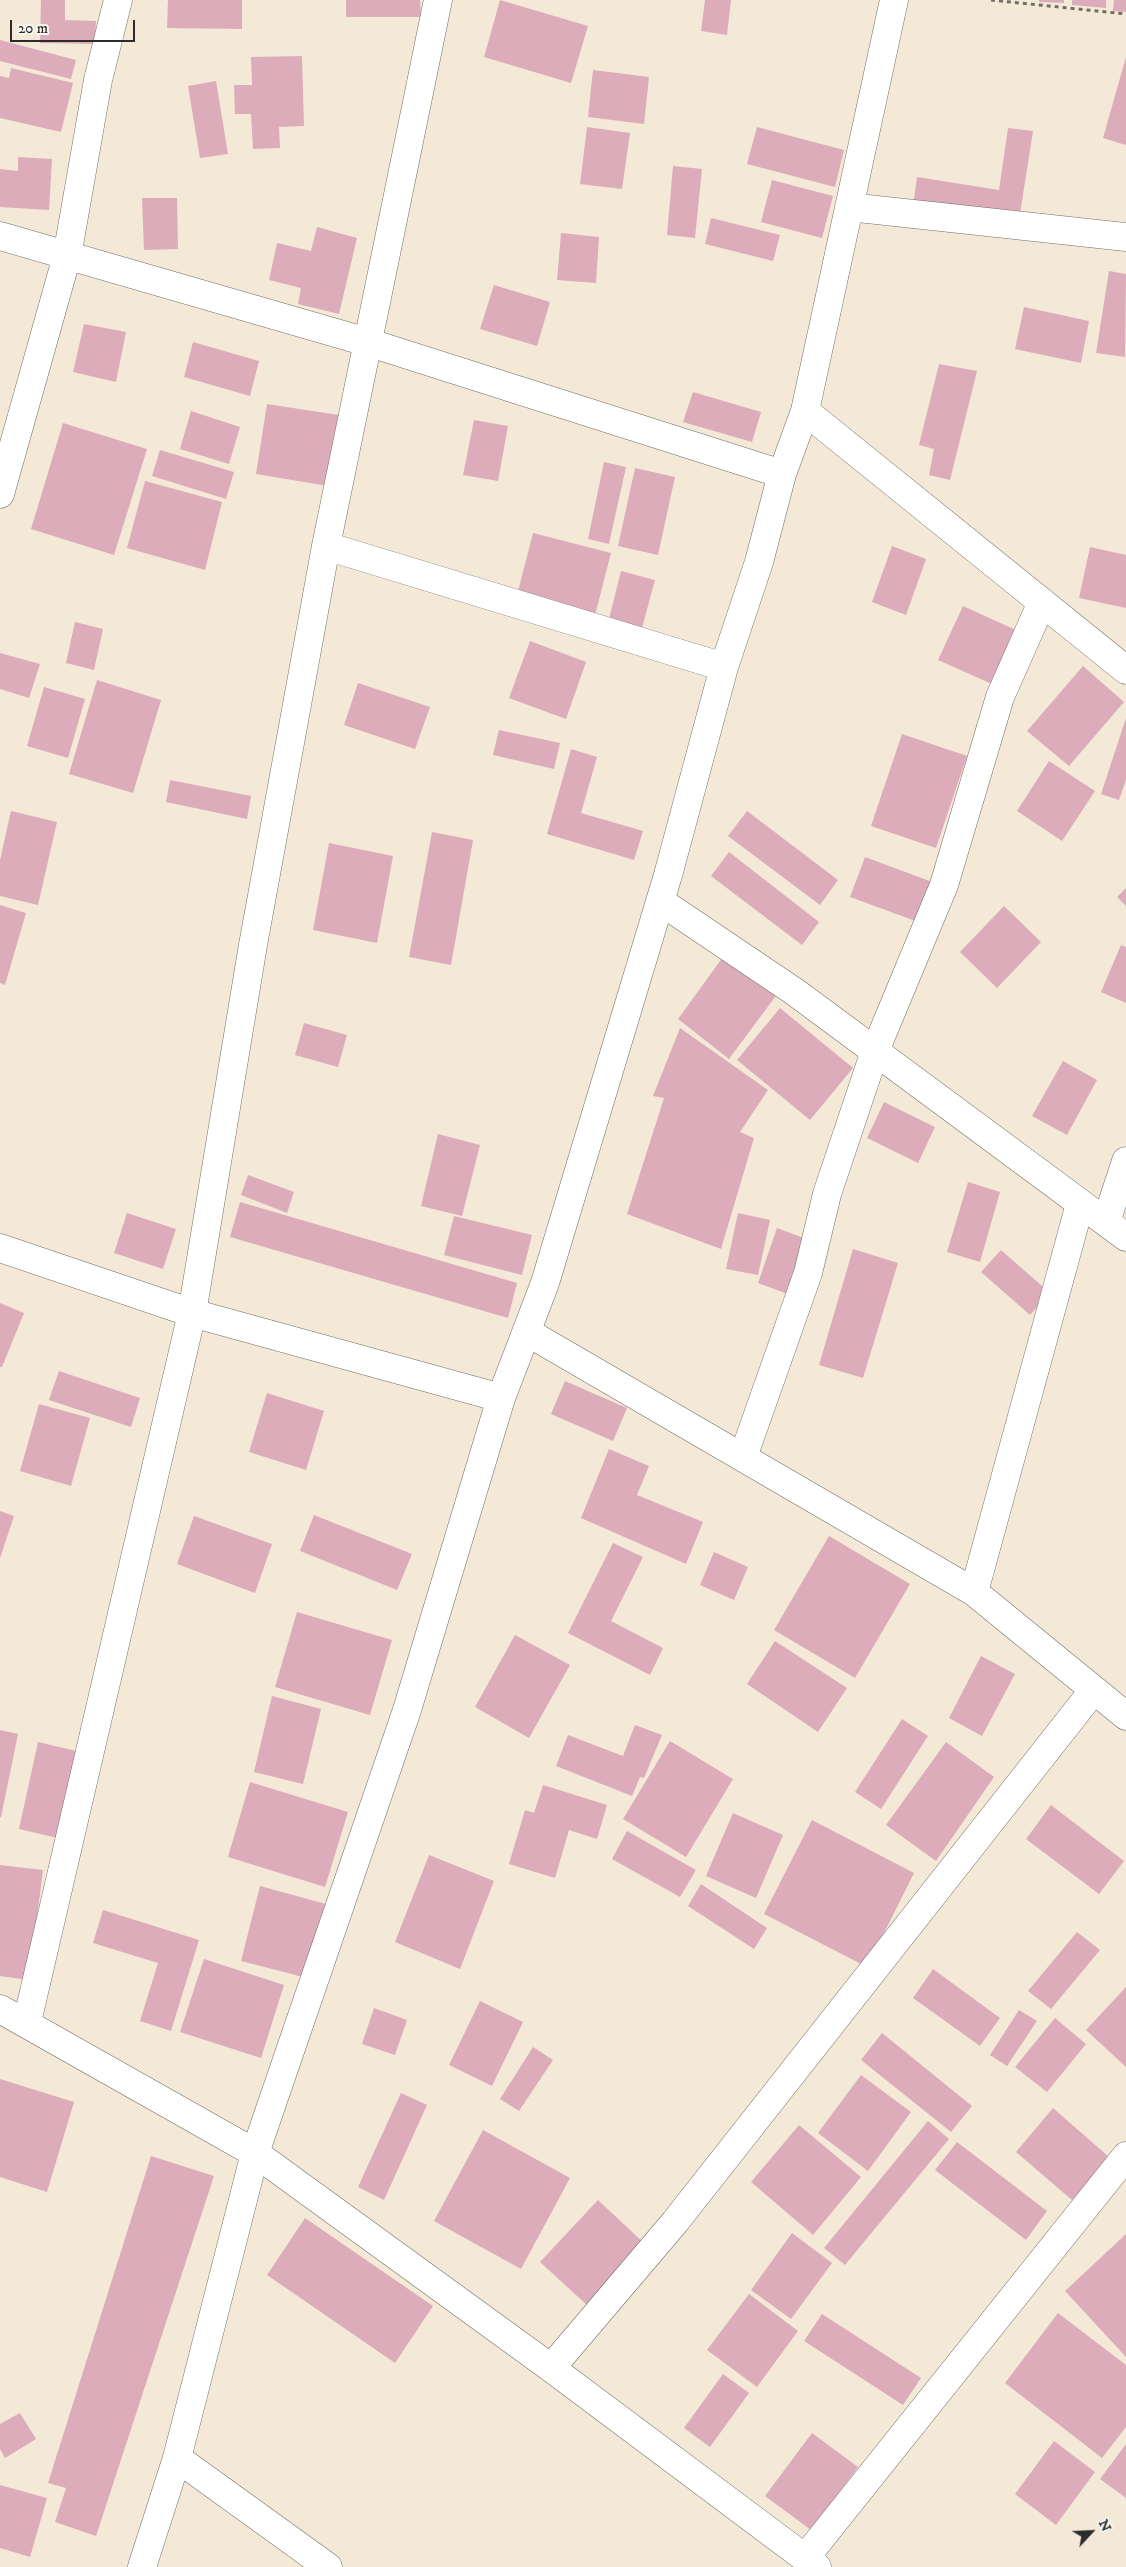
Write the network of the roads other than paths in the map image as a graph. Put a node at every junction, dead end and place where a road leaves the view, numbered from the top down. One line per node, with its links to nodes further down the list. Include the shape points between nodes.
1 (118, 0): 7 (street, via 98,80)
2 (438, 0): 8 (street)
3 (894, 0): 4 (street)
4 (849, 207): 6 (street); 9 (street)
5 (0, 236): 7 (street)
6 (1126, 237)
7 (67, 256): 8 (street); 11 (street)
8 (367, 342): 10 (street); 12 (street)
9 (806, 411): 10 (street); 13 (street)
10 (782, 474): 14 (street, via 759,562)
11 (0, 494)
12 (326, 546): 14 (street); 22 (street, via 253,945)
13 (1042, 602): 15 (street); 17 (street, via 1000,697 944,885)
14 (724, 667): 16 (street)
15 (1126, 670)
16 (660, 901): 17 (street, via 795,992); 23 (street, via 545,1283)
17 (875, 1051): 19 (street); 25 (street, via 827,1194 808,1273)
18 (1126, 1161): 20 (street)
19 (1080, 1204): 20 (street); 26 (street)
20 (1116, 1230)
21 (0, 1248): 22 (street)
22 (192, 1313): 24 (street); 30 (street)
23 (527, 1332): 24 (street); 25 (street)
24 (501, 1398): 31 (street, via 407,1710)
25 (743, 1457): 26 (street)
26 (974, 1592): 27 (street)
27 (1093, 1691): 28 (street); 33 (street, via 675,2222)
28 (1126, 1716)
29 (0, 2008): 30 (street)
30 (28, 2022): 31 (street)
31 (256, 2153): 33 (street); 34 (street)
32 (1126, 2156): 35 (street)
33 (551, 2368): 35 (street)
34 (177, 2458): 36 (street); 37 (street)
35 (811, 2563)
36 (142, 2567)
37 (328, 2567)

